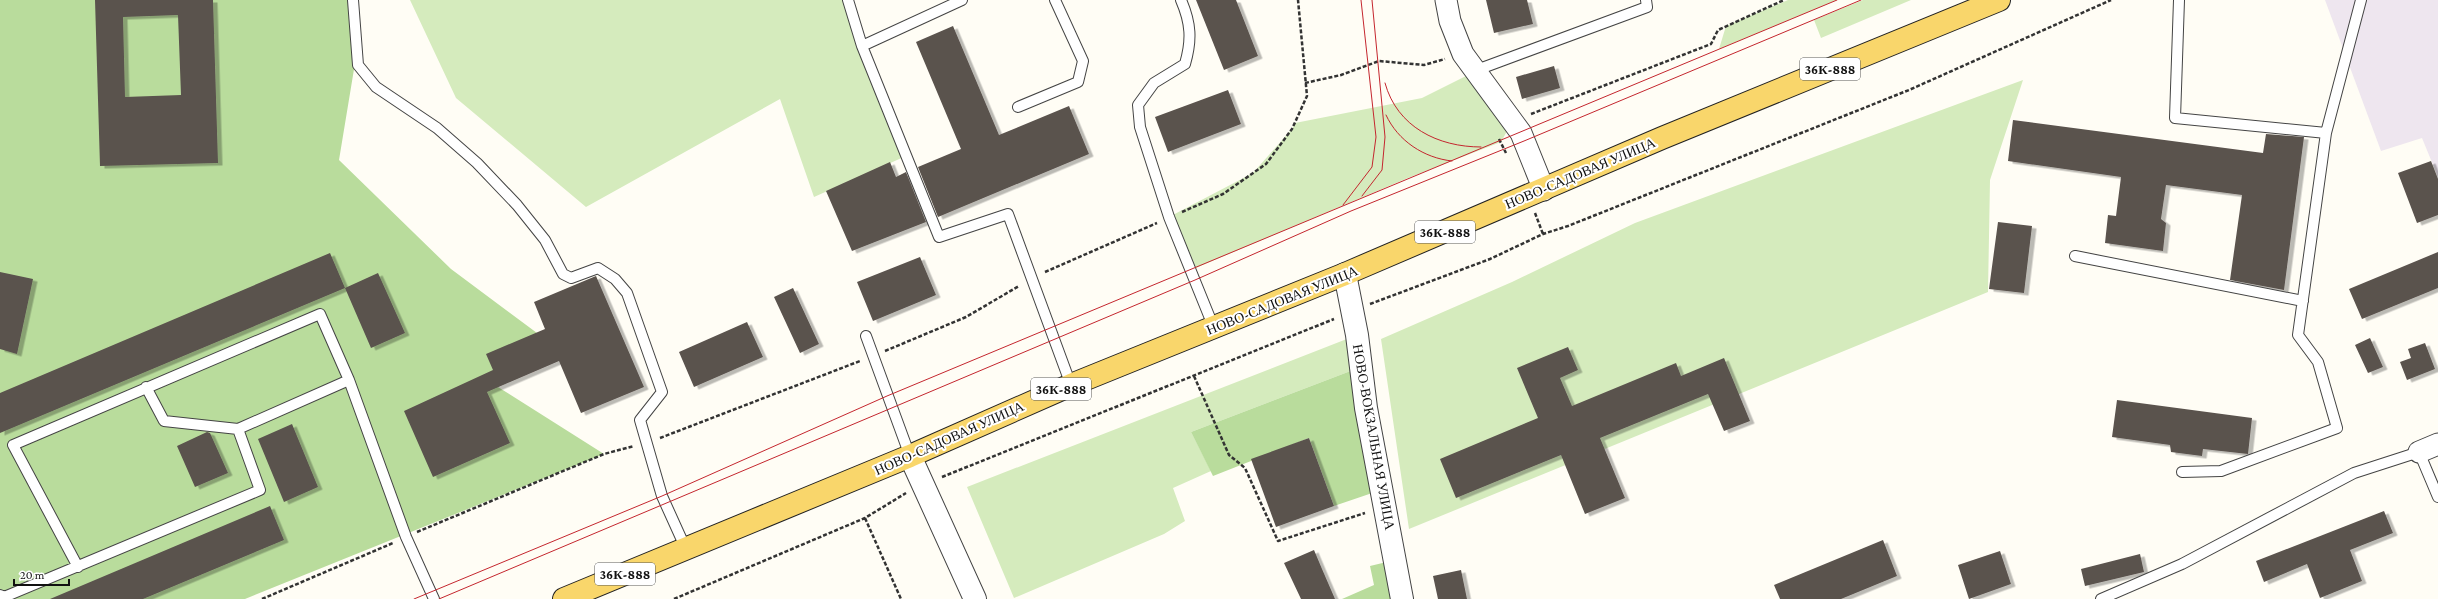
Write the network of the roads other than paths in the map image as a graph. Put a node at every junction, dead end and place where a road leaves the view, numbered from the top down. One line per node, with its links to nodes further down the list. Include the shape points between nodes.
1 (353, 0): 29 (lane, via 358,65 376,87 437,128 477,163 545,240 563,274 571,278 598,268 615,279 627,293 662,392 640,420 662,496)
2 (848, 0): 11 (lane)
3 (962, 0): 11 (lane)
4 (1056, 0): 13 (lane, via 1084,61 1078,82)
5 (1181, 0): 19 (lane, via 1187,14 1190,45 1185,64 1154,83 1138,105 1140,127 1169,217)
6 (1446, 0): 12 (street, via 1450,21 1463,54)
7 (1646, 0): 12 (lane, via 1647,7)
8 (1999, 0): 15 (main road, НОВО-САДОВАЯ УЛИЦА / 36К-888, via 1662,138)
9 (2179, 0): 14 (lane, via 2175,118)
10 (2361, 0): 14 (lane)
11 (862, 46): 22 (lane, via 939,237 1008,214)
12 (1474, 72): 15 (street, via 1521,134)
13 (1018, 107)
14 (2326, 133): 18 (lane)
15 (1544, 190): 17 (main road, НОВО-САДОВАЯ УЛИЦА / 36К-888)
16 (2075, 256): 18 (lane)
17 (1345, 274): 19 (main road, НОВО-САДОВАЯ УЛИЦА / 36К-888); 35 (street, НОВО-ВОКЗАЛЬНАЯ УЛИЦА, via 1366,408)
18 (2302, 301): 27 (lane, via 2298,335 2318,362 2337,428 2221,471)
19 (1214, 328): 22 (main road, НОВО-САДОВАЯ УЛИЦА / 36К-888)
20 (866, 336): 26 (lane)
21 (349, 380): 23 (lane, via 320,314); 24 (lane); 32 (lane, via 406,537)
22 (1071, 385): 26 (main road, НОВО-САДОВАЯ УЛИЦА / 36К-888)
23 (146, 387): 24 (lane, via 164,421); 30 (lane, via 14,445)
24 (238, 429): 30 (lane, via 260,490)
25 (2429, 448): 28 (lane); 36 (lane, via 2354,473 2182,564)
26 (910, 456): 29 (main road, НОВО-САДОВАЯ УЛИЦА / 36К-888); 34 (street)
27 (2182, 472)
28 (2438, 497)
29 (686, 550): 33 (main road, НОВО-САДОВАЯ УЛИЦА / 36К-888)
30 (78, 567): 31 (lane, via 4,597)
31 (0, 595)
32 (434, 599)
33 (564, 599)
34 (975, 599)
35 (1402, 599)
36 (2101, 599)

